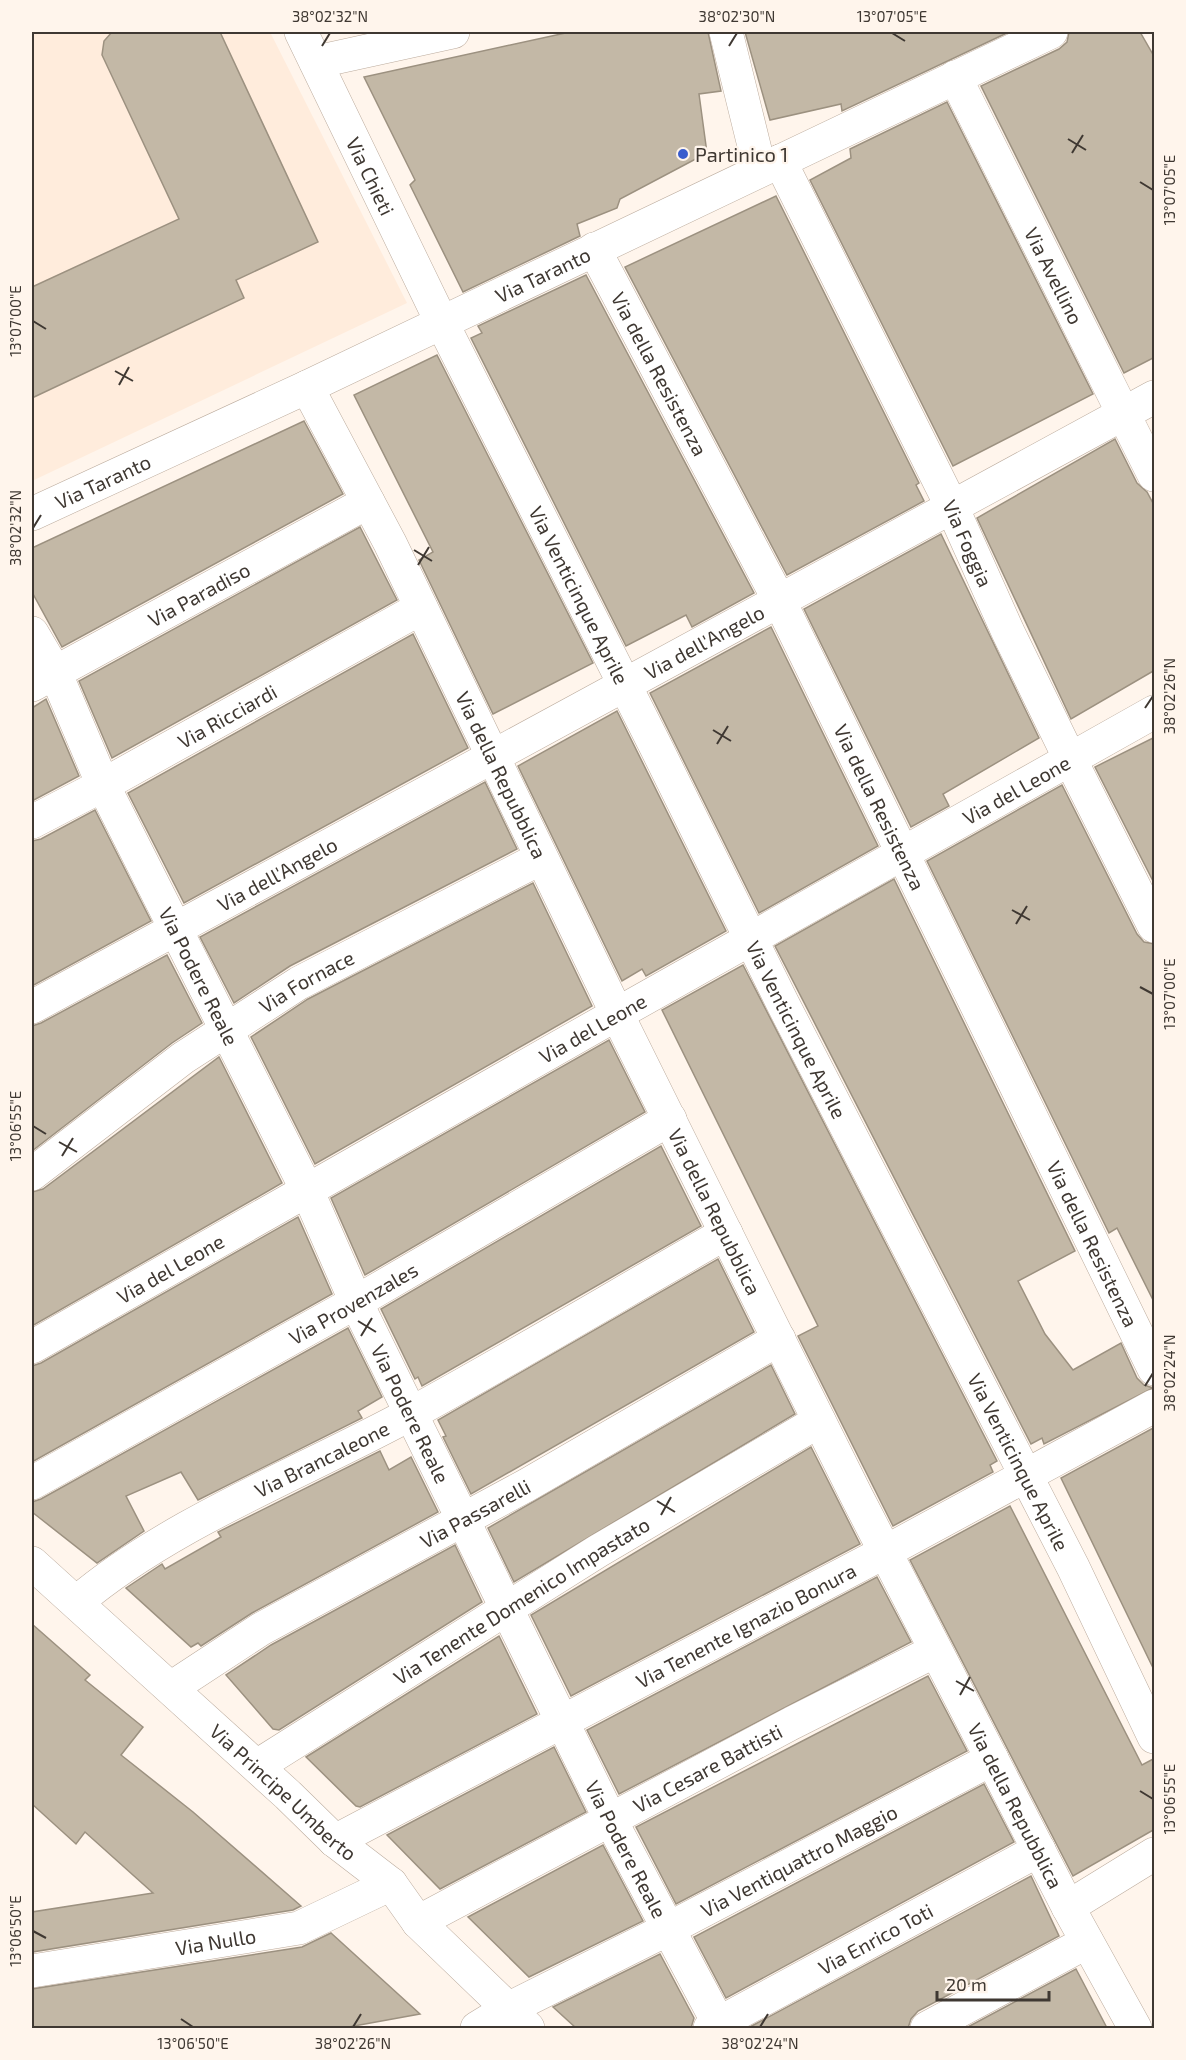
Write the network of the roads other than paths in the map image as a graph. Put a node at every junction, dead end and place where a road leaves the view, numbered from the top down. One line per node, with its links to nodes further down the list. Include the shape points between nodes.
1 (301, 32): 5 (street, Via Chieti)
2 (453, 32): 5 (street)
3 (726, 32): 7 (street, Via Foggia)
4 (1051, 32): 6 (street, Via Taranto)
5 (316, 62): 9 (street, Via Chieti)
6 (955, 77): 7 (street, Via Taranto); 12 (street, Via Avellino)
7 (770, 165): 8 (street, Via Taranto); 15 (street, Via Foggia)
8 (594, 249): 9 (street, Via Taranto); 17 (street, Via della Resistenza)
9 (441, 321): 10 (street, Via Taranto); 21 (street, Via Venticinque Aprile)
10 (307, 387): 14 (street, Via della Repubblica); 16 (street, Via Taranto)
11 (1155, 397): 12 (street, Via dell'Angelo)
12 (1123, 414): 13 (street, Via Avellino); 15 (street, Via dell'Angelo)
13 (1155, 475)
14 (368, 502): 18 (street, Via della Repubblica); 20 (street, Via Paradiso)
15 (952, 507): 17 (street, Via dell'Angelo); 24 (street, Via Foggia)
16 (32, 514)
17 (780, 602): 21 (street, Via dell'Angelo); 27 (street, Via della Resistenza)
18 (421, 608): 23 (street, Via della Repubblica); 25 (street, Via Ricciardi)
19 (32, 633): 20 (street, Via Podere Reale)
20 (43, 679): 25 (street, Via Podere Reale)
21 (625, 686): 23 (street, Via dell'Angelo); 31 (street, Via Venticinque Aprile)
22 (1155, 712): 24 (street, Via del Leone)
23 (493, 757): 28 (street, Via della Repubblica); 30 (street, Via dell'Angelo)
24 (1070, 759): 27 (street, Via del Leone); 29 (street, Via Foggia)
25 (103, 785): 26 (street, Via Ricciardi); 30 (street, Via Podere Reale)
26 (32, 822)
27 (901, 854): 31 (street, Via del Leone); 42 (street, Via della Resistenza)
28 (541, 858): 33 (street, Via della Repubblica); 34 (street, Via Fornace, via 299,983)
29 (1155, 926)
30 (177, 928): 32 (street, Via dell'Angelo); 34 (street, Via Podere Reale)
31 (750, 939): 33 (street, Via del Leone); 46 (street, Via Venticinque Aprile)
32 (32, 1007)
33 (616, 1014): 35 (street, Via della Repubblica); 37 (street, Via del Leone)
34 (228, 1030): 36 (street, Via Fornace, via 183,1058); 37 (street, Via Podere Reale)
35 (670, 1119): 38 (street, Via della Repubblica); 39 (street, Via Provenzales)
36 (32, 1174)
37 (307, 1190): 39 (street, Via Podere Reale); 41 (street, Via del Leone)
38 (726, 1233): 40 (street, Via della Repubblica); 44 (street, Via Brancaleone)
39 (356, 1302): 44 (street, Via Podere Reale); 47 (street, Via Provenzales)
40 (779, 1339): 45 (street, Via della Repubblica); 48 (street, Via Passarelli)
41 (32, 1347)
42 (1155, 1369)
43 (1155, 1406): 46 (street, Via Tenente Ignazio Bonura)
44 (411, 1413): 48 (street, Via Podere Reale); 51 (street, Via Brancaleone, via 111,1573)
45 (819, 1421): 49 (street, Via della Repubblica); 52 (street, Via Tenente Domenico Impastato, via 598,1551)
46 (1025, 1475): 49 (street, Via Tenente Ignazio Bonura); 56 (street, Via Venticinque Aprile)
47 (32, 1483)
48 (463, 1520): 52 (street, Via Podere Reale); 54 (street, Via Passarelli, via 261,1629)
49 (885, 1552): 53 (street, Via della Repubblica); 55 (street, Via Tenente Ignazio Bonura)
50 (32, 1563): 51 (street, Via Principe Umberto)
51 (77, 1602): 54 (street, Via Principe Umberto)
52 (507, 1610): 55 (street, Via Podere Reale); 58 (street, Via Tenente Domenico Impastato)
53 (935, 1651): 57 (street, Via della Repubblica); 59 (street, Via Cesare Battisti)
54 (171, 1688): 58 (street, Via Principe Umberto)
55 (563, 1722): 59 (street, Via Podere Reale); 60 (street, Via Tenente Ignazio Bonura)
56 (1155, 1737)
57 (992, 1759): 61 (street, Via della Repubblica); 66 (street, Via Ventiquattro Maggio)
58 (257, 1766): 60 (street, Via Principe Umberto)
59 (611, 1821): 65 (street, Via Cesare Battisti); 66 (street, Via Podere Reale)
60 (335, 1841): 63 (street, Via Principe Umberto)
61 (1039, 1850): 64 (street, Via della Repubblica); 70 (street, Via Enrico Toti)
62 (1155, 1854): 64 (street)
63 (391, 1884): 65 (street, Via Principe Umberto); 68 (street, Via Nullo, via 299,1928)
64 (1068, 1907): 67 (street, Via della Repubblica)
65 (418, 1922): 69 (street, Via Principe Umberto)
66 (668, 1929): 69 (street, Via Ventiquattro Maggio); 70 (street, Via Podere Reale)
67 (1087, 1941): 72 (street); 73 (street, Via della Repubblica)
68 (32, 1971)
69 (518, 2019): 71 (street, Via Ventiquattro Maggio)
70 (717, 2027)
71 (477, 2028)
72 (927, 2028)
73 (1135, 2028)

